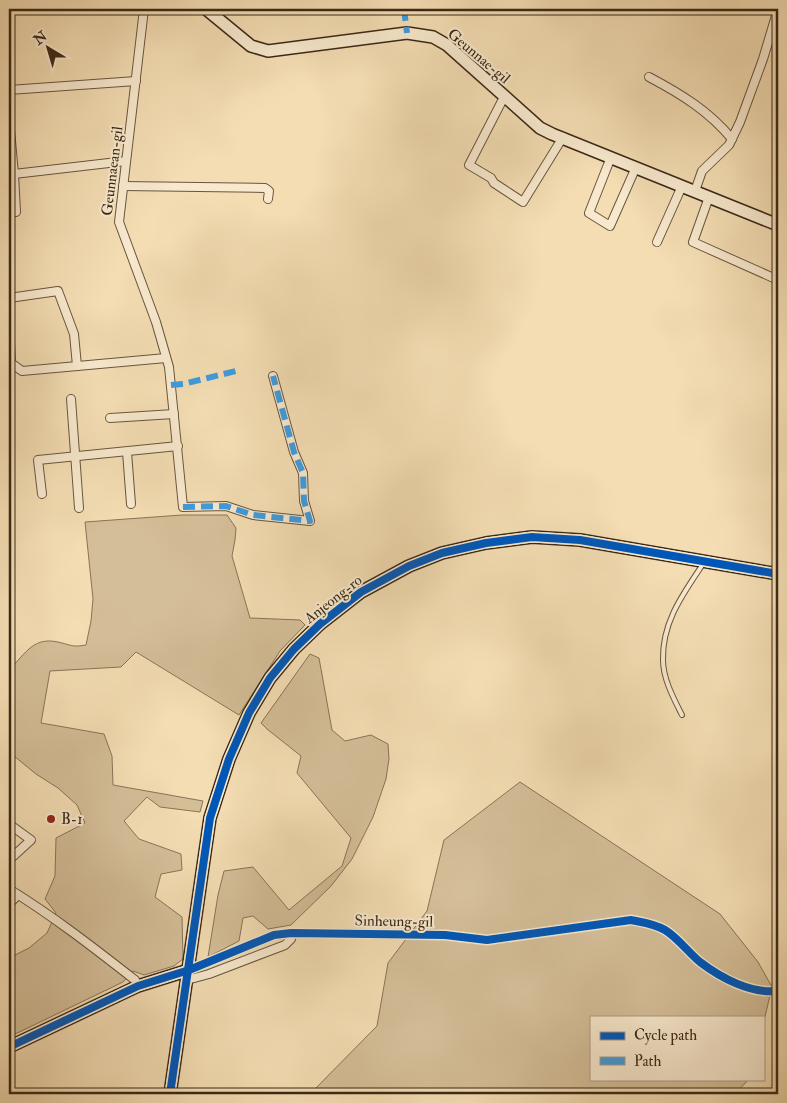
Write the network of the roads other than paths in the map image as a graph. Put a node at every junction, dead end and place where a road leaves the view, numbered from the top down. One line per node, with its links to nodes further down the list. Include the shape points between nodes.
1 (144, 9): 5 (street, Geunnaean-gil)
2 (206, 9): 7 (street, Geunnae-gil, via 250,46 268,52 407,32 433,37 447,45)
3 (778, 9): 10 (street)
4 (650, 76): 10 (street, via 707,113)
5 (136, 80): 6 (street); 12 (street, Geunnaean-gil)
6 (9, 90)
7 (504, 97): 9 (street, Geunnae-gil, via 540,128); 9 (street, via 469,165 494,183 523,202)
8 (9, 119): 14 (street)
9 (563, 138): 11 (street, Geunnae-gil)
10 (732, 139): 17 (street, via 702,171)
11 (611, 157): 13 (street, Geunnae-gil); 13 (street, via 589,213 610,226)
12 (126, 161): 14 (street); 15 (street, Geunnaean-gil)
13 (636, 167): 16 (street, Geunnae-gil)
14 (14, 174): 20 (street)
15 (123, 186): 19 (street, via 266,188); 26 (street, Geunnaean-gil, via 118,222 156,322)
16 (682, 186): 17 (street, Geunnae-gil); 22 (street)
17 (695, 191): 18 (street, Geunnae-gil)
18 (709, 197): 21 (street, Geunnae-gil); 23 (street, via 693,242)
19 (268, 199)
20 (16, 212)
21 (778, 225)
22 (657, 242)
23 (778, 280)
24 (9, 298): 27 (street, via 58,291 74,334)
25 (9, 323): 27 (street, via 11,363 22,371)
26 (166, 358): 27 (street); 30 (street, Geunnaean-gil)
27 (77, 366)
28 (273, 376): 32 (street, Geunnaean-gil, via 303,473 304,500 310,521 253,515 226,506 183,507)
29 (71, 400): 34 (street)
30 (174, 414): 31 (street); 32 (street, Geunnaean-gil)
31 (110, 418)
32 (178, 446): 33 (street)
33 (127, 452): 34 (street); 36 (street)
34 (74, 456): 35 (street, via 38,460); 37 (street)
35 (42, 494)
36 (131, 504)
37 (79, 508)
38 (704, 562): 39 (street, Anjeong-ro); 40 (lane, via 673,610 666,631 662,661); 47 (street, Anjeong-ro, via 580,540 522,538 442,553 369,587 338,609 294,649 270,678 249,713 229,759 210,818)
39 (778, 574)
40 (682, 715)
41 (9, 824): 42 (street, via 31,840)
42 (9, 860)
43 (9, 889): 44 (street)
44 (18, 895): 45 (street); 48 (street, via 100,952)
45 (9, 904)
46 (291, 933): 47 (street, Sinheung-gil, via 274,935); 47 (street, via 291,939 285,944); 49 (street, Sinheung-gil, via 445,935 487,940 631,920 665,930 700,962 732,983 767,992)
47 (187, 981): 48 (street, Sinheung-gil); 51 (street, Anjeong-ro)
48 (138, 986): 50 (street, Sinheung-gil)
49 (778, 991)
50 (9, 1047)
51 (170, 1094)

